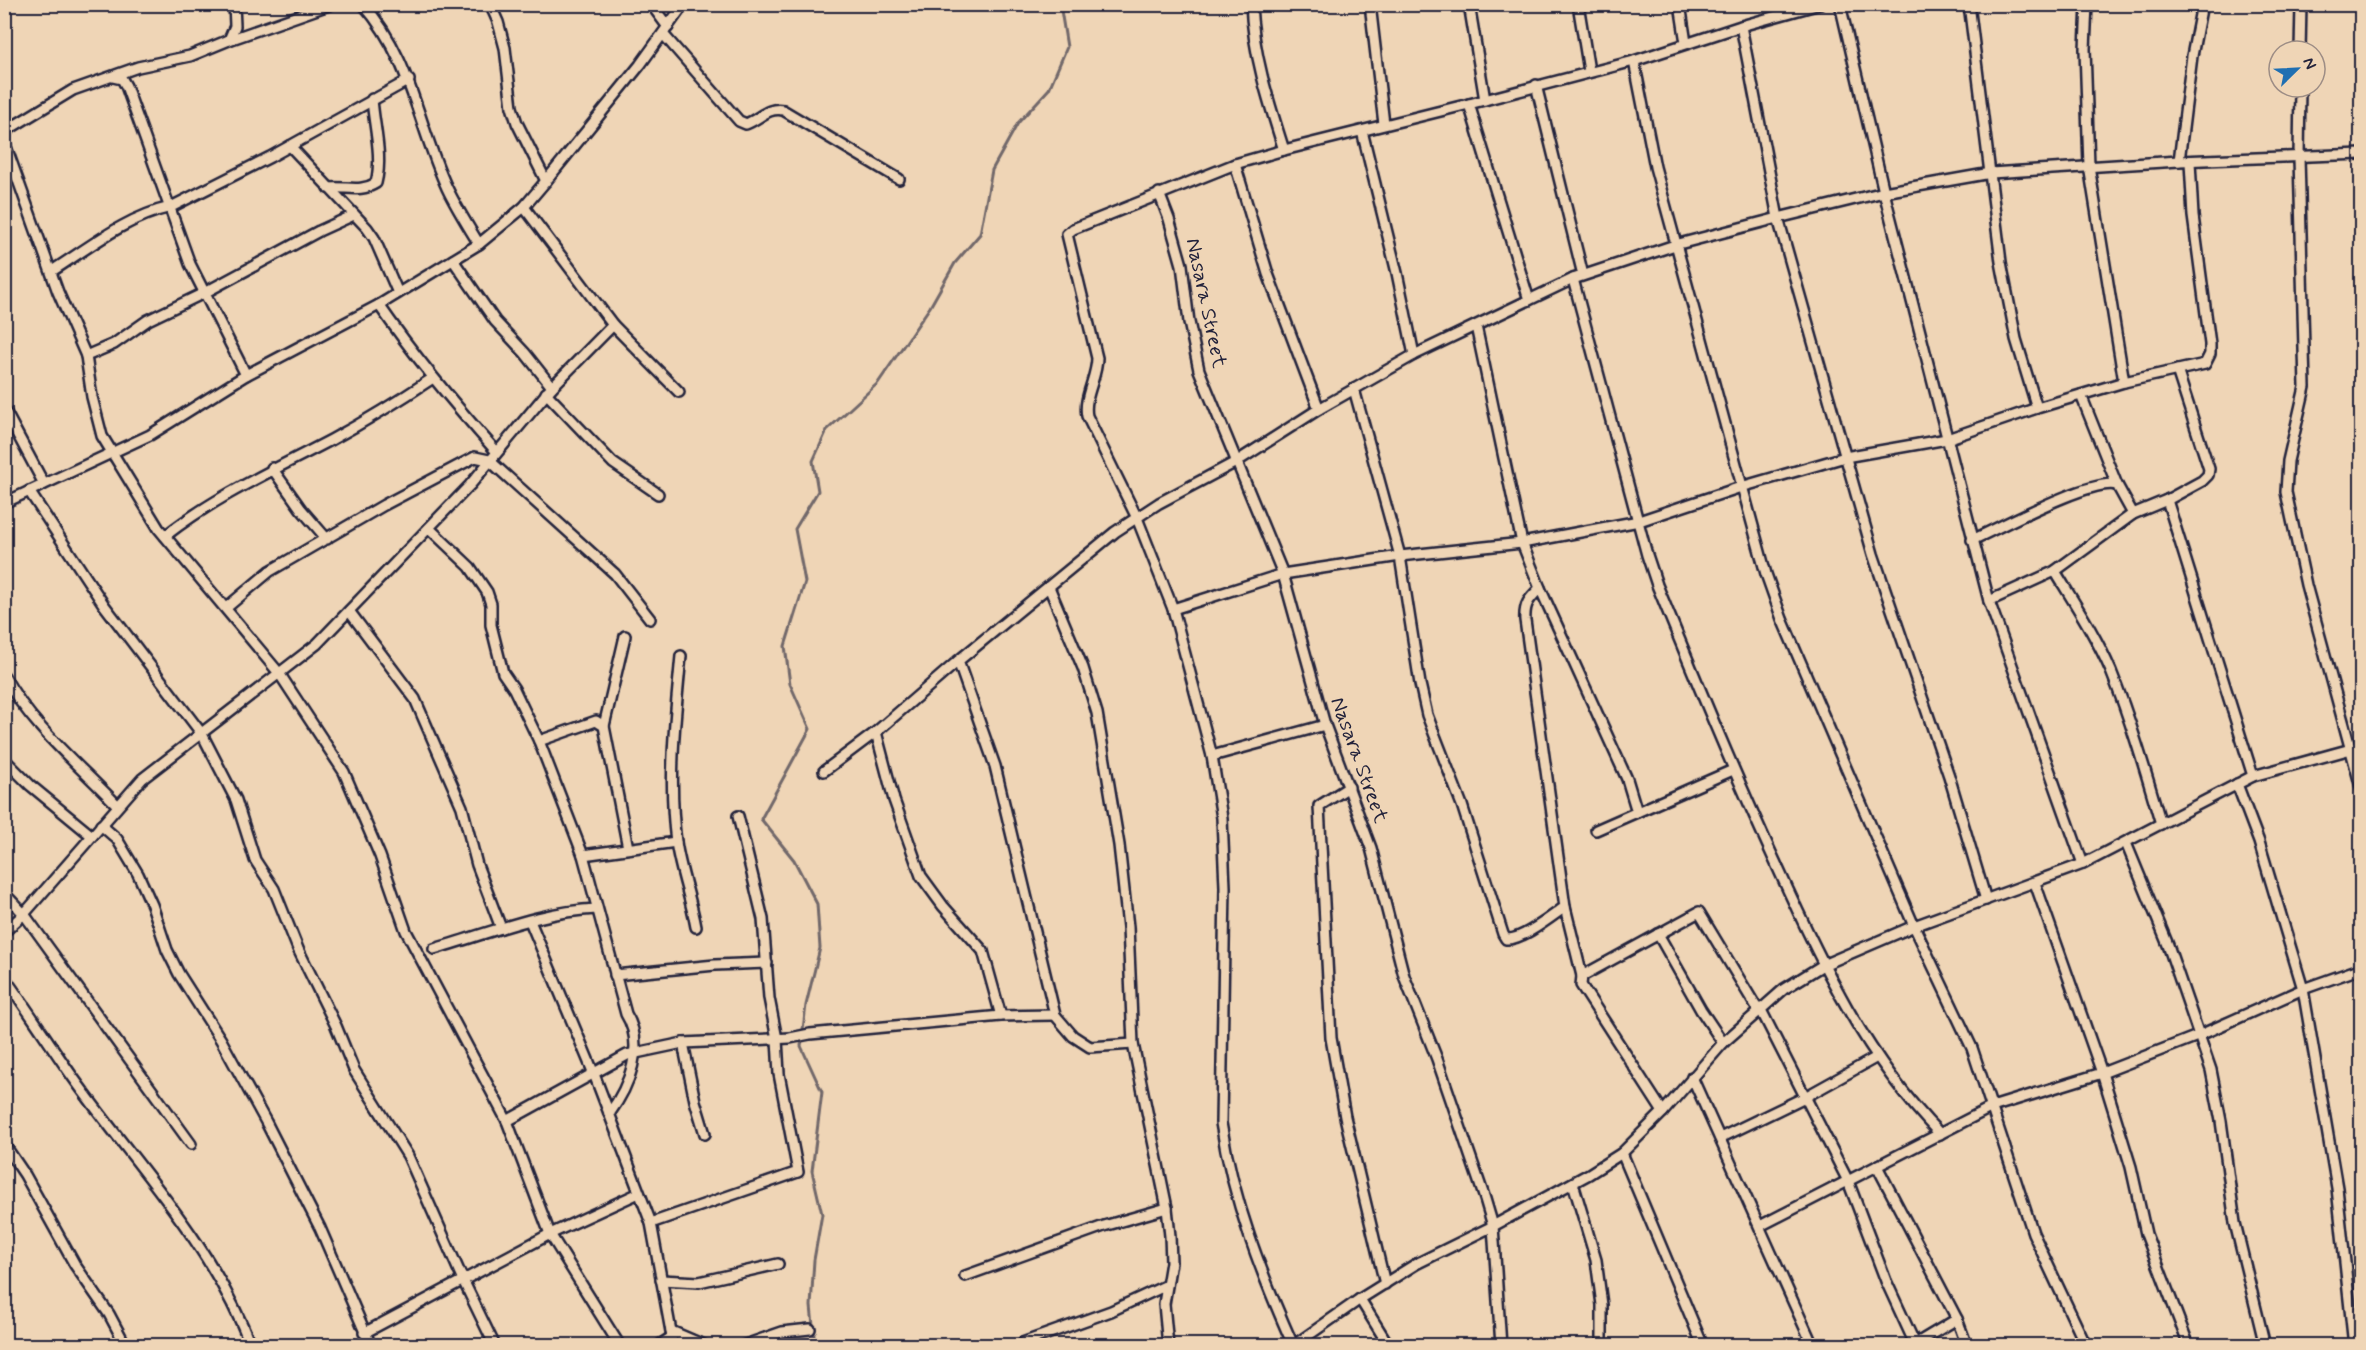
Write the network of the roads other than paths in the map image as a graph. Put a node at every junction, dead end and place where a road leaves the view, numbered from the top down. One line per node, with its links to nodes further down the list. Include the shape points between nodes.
1 (234, 4): 22 (street, via 235,26)
2 (332, 4): 22 (street)
3 (490, 4): 47 (street, via 505,48 517,123)
4 (651, 4): 20 (street)
5 (684, 4): 20 (street)
6 (1251, 4): 38 (street, via 1260,65)
7 (1370, 4): 33 (street)
8 (1469, 4): 31 (street)
9 (1578, 4): 25 (street)
10 (1680, 4): 23 (street)
11 (1820, 4): 18 (street)
12 (1840, 4): 49 (street)
13 (1969, 4): 45 (street)
14 (2087, 4): 44 (street)
15 (2202, 4): 41 (street)
16 (2301, 4): 21 (street)
17 (363, 5): 27 (street)
18 (1786, 9): 19 (street)
19 (1741, 26): 23 (street); 54 (street)
20 (666, 30): 46 (street, via 739,120 746,124 768,110 783,110); 47 (street)
21 (2300, 39)
22 (229, 40): 26 (street, via 190,56 138,67)
23 (1686, 43): 24 (street)
24 (1634, 60): 25 (street); 56 (street)
25 (1589, 71): 28 (street)
26 (113, 77): 35 (street, via 73,90); 51 (street, via 122,79 126,86)
27 (409, 80): 29 (street); 55 (street, via 446,188)
28 (1536, 85): 31 (street); 59 (street)
29 (372, 99): 37 (street); 48 (street, via 379,150 376,183 357,190)
30 (2300, 99): 40 (street)
31 (1485, 100): 32 (street)
32 (1469, 104): 33 (street); 63 (street)
33 (1384, 124): 34 (street)
34 (1362, 131): 38 (street); 68 (street)
35 (4, 132)
36 (4, 141): 58 (street)
37 (290, 146): 48 (street); 51 (street)
38 (1284, 150): 43 (street)
39 (2361, 154): 40 (street)
40 (2299, 157): 42 (street); 123 (street, via 2305,387 2288,461 2286,492 2306,585)
41 (2179, 161): 42 (street); 44 (street)
42 (2190, 162): 69 (street, via 2210,354 2205,363)
43 (1235, 164): 50 (street); 79 (street, via 1268,274)
44 (2089, 166): 45 (street); 72 (street)
45 (1991, 173): 49 (street); 77 (street, via 2001,262 2016,339)
46 (899, 179)
47 (546, 181): 52 (street)
48 (328, 188): 53 (street)
49 (1884, 192): 54 (street); 80 (street)
50 (1159, 193): 85 (street, Nasara Street, via 1182,265 1199,370); 95 (street, via 1066,234 1096,358 1097,370 1085,407 1087,416)
51 (171, 207): 58 (street, via 117,229); 61 (street)
52 (524, 207): 55 (street); 65 (street)
53 (354, 215): 61 (street); 62 (street, via 374,238)
54 (1778, 218): 56 (street); 83 (street)
55 (479, 244): 57 (street)
56 (1675, 244): 59 (street); 89 (street)
57 (453, 261): 62 (street); 74 (street)
58 (52, 271): 67 (street)
59 (1583, 275): 60 (street)
60 (1573, 279): 63 (street); 96 (street)
61 (204, 293): 67 (street); 70 (street)
62 (398, 293): 64 (street)
63 (1529, 300): 66 (street)
64 (380, 304): 70 (street); 71 (street)
65 (613, 325): 74 (street); 75 (street)
66 (1476, 326): 68 (street); 101 (street)
67 (86, 356): 82 (street, via 95,414)
68 (1414, 356): 73 (street)
69 (2176, 370): 72 (street); 92 (street, via 2209,469 2202,482)
70 (246, 375): 82 (street, via 182,417)
71 (433, 378): 81 (street); 86 (street, via 332,439)
72 (2124, 382): 76 (street)
73 (1354, 389): 79 (street); 102 (street)
74 (549, 390): 81 (street); 91 (street, via 613,463)
75 (679, 392)
76 (2081, 395): 77 (street); 88 (street)
77 (2037, 408): 80 (street)
78 (4, 409): 87 (street)
79 (1319, 409): 85 (street)
80 (1947, 439): 83 (street); 100 (street)
81 (496, 451): 84 (street)
82 (112, 452): 87 (street); 98 (street)
83 (1845, 457): 89 (street); 146 (street)
84 (489, 460): 97 (street); 99 (street, via 468,460); 111 (street, via 615,574)
85 (1236, 462): 95 (street); 104 (street, Nasara Street)
86 (272, 468): 98 (street); 99 (street)
87 (44, 484): 90 (street)
88 (2117, 485): 94 (street); 100 (street, via 2083,490)
89 (1741, 487): 96 (street); 151 (street, via 1782,619)
90 (29, 491): 93 (street); 120 (street, via 104,605)
91 (658, 494)
92 (2168, 500): 94 (street); 128 (street)
93 (4, 503)
94 (2133, 514): 103 (street)
95 (1137, 518): 105 (street); 109 (street)
96 (1639, 521): 101 (street); 126 (street, via 1657,585)
97 (429, 528): 110 (street); 121 (street, via 470,567 487,592 503,673)
98 (165, 536): 108 (street)
99 (327, 539): 108 (street, via 270,571)
100 (1972, 540): 107 (street)
101 (1522, 543): 102 (street); 106 (street)
102 (1400, 556): 104 (street); 147 (street, via 1427,715 1462,805 1503,934 1511,940)
103 (2055, 572): 107 (street); 135 (street, via 2111,671)
104 (1282, 574): 109 (street); 117 (street, Nasara Street)
105 (1049, 587): 114 (street); 171 (street, via 1097,713 1128,927)
106 (1540, 588): 133 (street, via 1627,779); 147 (street, via 1524,609)
107 (1989, 602): 143 (street)
108 (226, 608): 115 (street)
109 (1173, 609): 124 (street)
110 (349, 610): 115 (street, via 317,644); 153 (street, via 423,714 462,807 477,865)
111 (650, 620)
112 (625, 636): 118 (street)
113 (681, 656): 139 (street, via 673,732)
114 (958, 661): 119 (street); 165 (street, via 994,766)
115 (279, 674): 120 (street); 181 (street, via 344,772 380,856 406,931)
116 (4, 676): 132 (street, via 22,707)
117 (1324, 725): 124 (street); 130 (street, Nasara Street)
118 (604, 726): 121 (street, via 596,722); 141 (street)
119 (876, 732): 127 (street); 166 (street, via 894,800 921,876 983,951)
120 (202, 734): 132 (street, via 142,779); 199 (street, via 236,800 255,860 274,889 354,1070 408,1156)
121 (539, 741): 142 (street)
122 (2361, 746): 123 (street)
123 (2351, 749): 128 (street); 131 (street)
124 (1212, 756): 209 (street, via 1222,818 1225,887 1221,1123 1226,1158 1253,1250)
125 (4, 759): 138 (street, via 30,786)
126 (1733, 770): 133 (street); 158 (street)
127 (824, 771)
128 (2253, 776): 129 (street)
129 (2237, 784): 135 (street); 163 (street, via 2259,842)
130 (1349, 787): 194 (street, Nasara Street, via 1371,848 1404,976 1461,1126); 201 (street, via 1319,806 1330,1026 1345,1117)
131 (2361, 791)
132 (117, 806): 136 (street)
133 (1637, 812): 137 (street)
134 (738, 816): 157 (street, via 763,919)
135 (2161, 824): 140 (street)
136 (101, 825): 138 (street); 207 (street, via 117,839 138,874 167,950 221,1040 320,1228)
137 (1596, 830)
138 (92, 836): 149 (street)
139 (676, 842): 141 (street); 152 (street)
140 (2126, 843): 143 (street); 167 (street)
141 (628, 848): 142 (street)
142 (583, 855): 148 (street)
143 (2083, 864): 144 (street)
144 (2035, 883): 146 (street); 174 (street)
145 (4, 893): 149 (street)
146 (1986, 900): 151 (street)
147 (1565, 907): 161 (street)
148 (597, 909): 150 (street); 160 (street)
149 (24, 914): 154 (street); 186 (street)
150 (530, 921): 153 (street); 175 (street)
151 (1914, 926): 158 (street); 178 (street, via 1972,1048)
152 (696, 927)
153 (501, 928): 156 (street)
154 (4, 932)
155 (1658, 934): 161 (street); 164 (street, via 1701,913); 170 (street)
156 (434, 950)
157 (767, 963): 160 (street, via 715,964); 168 (street)
158 (1822, 965): 164 (street); 173 (street)
159 (2361, 968): 163 (street)
160 (615, 975): 172 (street, via 634,1032)
161 (1582, 976): 179 (street, via 1581,985)
162 (4, 977): 212 (street, via 72,1076 183,1220 228,1292)
163 (2303, 988): 167 (street); 229 (street, via 2337,1188)
164 (1759, 1009): 170 (street); 177 (street)
165 (1055, 1015): 166 (street); 171 (street, via 1073,1036 1090,1047)
166 (1001, 1016): 168 (street)
167 (2200, 1035): 174 (street); 228 (street, via 2221,1121 2235,1223)
168 (777, 1039): 169 (street); 193 (street, via 779,1074 798,1172)
169 (683, 1043): 172 (street); 182 (street)
170 (1723, 1043): 176 (street)
171 (1133, 1044): 192 (street)
172 (636, 1053): 175 (street); 180 (street, via 622,1096)
173 (1877, 1057): 177 (street); 183 (street, via 1907,1099)
174 (2102, 1073): 178 (street); 227 (street, via 2131,1167 2146,1234)
175 (594, 1074): 180 (street); 181 (street)
176 (1692, 1077): 179 (street); 184 (street)
177 (1805, 1097): 184 (street); 189 (street)
178 (1992, 1107): 183 (street); 226 (street, via 2032,1233)
179 (1664, 1112): 187 (street)
180 (609, 1114): 191 (street)
181 (507, 1121): 196 (street)
182 (705, 1134)
183 (1940, 1134): 188 (street)
184 (1720, 1138): 195 (street)
185 (4, 1144): 211 (street)
186 (191, 1144)
187 (1622, 1153): 190 (street); 223 (street)
188 (1877, 1166): 189 (street); 204 (street)
189 (1848, 1180): 195 (street); 210 (street)
190 (1573, 1183): 194 (street); 222 (street, via 1596,1260)
191 (639, 1194): 193 (street); 196 (street)
192 (1167, 1208): 198 (street); 202 (street, via 1171,1263)
193 (651, 1223): 200 (street)
194 (1493, 1226): 201 (street); 221 (street, Nasara Street)
195 (1760, 1226): 224 (street)
196 (550, 1234): 199 (street); 215 (street)
197 (778, 1264): 200 (street, via 699,1282)
198 (965, 1276)
199 (463, 1280): 207 (street); 214 (street)
200 (661, 1280): 206 (street)
201 (1385, 1284): 203 (street)
202 (1167, 1285): 208 (street, via 1111,1311); 219 (street, via 1164,1304)
203 (1360, 1299): 209 (street); 220 (street)
204 (1957, 1319): 210 (street); 225 (street)
205 (810, 1329): 218 (street, via 782,1332)
206 (671, 1331): 216 (street, via 672,1337); 217 (street)
207 (364, 1333): 213 (street)
208 (1022, 1343)
209 (1293, 1345)
210 (1914, 1345)
211 (126, 1346)
212 (251, 1346)
213 (371, 1346)
214 (495, 1346)
215 (620, 1346)
216 (658, 1346)
217 (706, 1346)
218 (742, 1346)
219 (1168, 1346)
220 (1389, 1346)
221 (1501, 1346)
222 (1602, 1346)
223 (1703, 1346)
224 (1813, 1346)
225 (1966, 1346)
226 (2086, 1346)
227 (2189, 1346)
228 (2265, 1346)
229 (2354, 1346)

